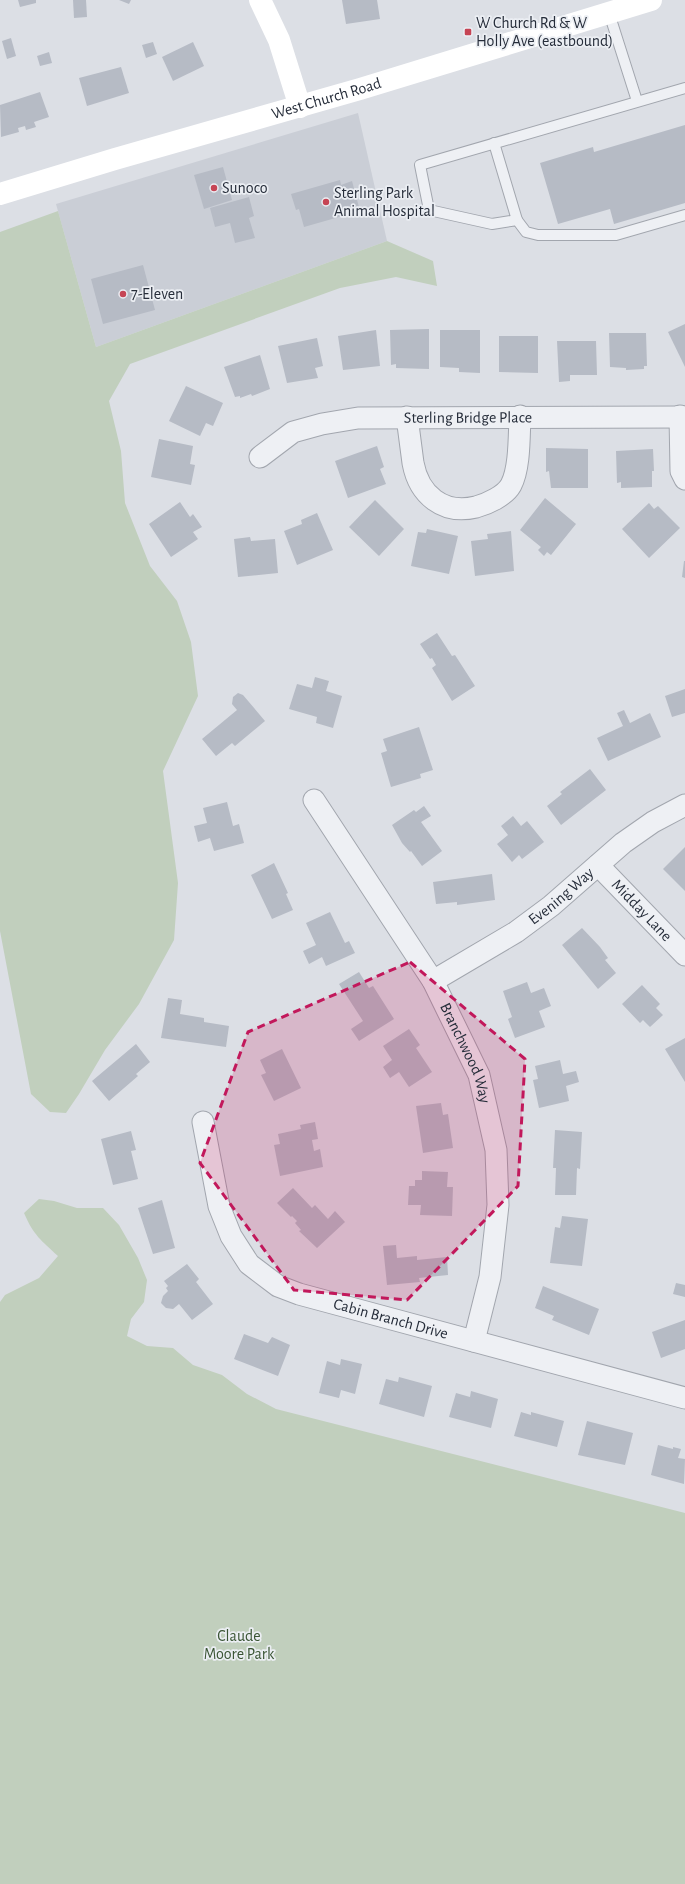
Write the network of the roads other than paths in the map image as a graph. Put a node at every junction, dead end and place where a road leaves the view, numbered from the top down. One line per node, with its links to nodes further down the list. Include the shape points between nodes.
1 (260, 0): 6 (main road, via 279,40)
2 (651, 0): 3 (main road, West Church Road)
3 (609, 13): 5 (lane); 6 (main road, West Church Road)
4 (685, 88): 5 (lane)
5 (637, 102): 7 (lane)
6 (300, 107): 8 (main road, West Church Road)
7 (494, 143): 10 (lane); 10 (lane, via 420,165 429,210 492,224)
8 (0, 194)
9 (685, 215): 10 (lane, via 616,235 538,235 526,232)
10 (517, 220)
11 (520, 416): 12 (street, Sterling Bridge Place); 13 (street, Sterling Bridge Place); 13 (street, via 516,473 510,486 490,503 465,510 450,509 435,502 426,491 413,463)
12 (682, 416): 15 (street, via 681,471)
13 (407, 418): 14 (street, Sterling Bridge Place, via 358,418 322,424 293,432)
14 (260, 457)
15 (685, 480)
16 (314, 800): 20 (street, Branchwood Way)
17 (685, 805): 18 (street, Evening Way, via 653,822)
18 (598, 865): 19 (street, Midday Lane); 20 (street, Evening Way, via 551,906 516,932)
19 (685, 955)
20 (433, 981): 22 (street, Branchwood Way, via 479,1075 496,1150 498,1205 490,1277)
21 (203, 1122): 22 (street, Cabin Branch Drive, via 219,1206 231,1236 249,1264 278,1286 300,1294)
22 (474, 1341): 23 (street, Cabin Branch Drive)
23 (685, 1398)

